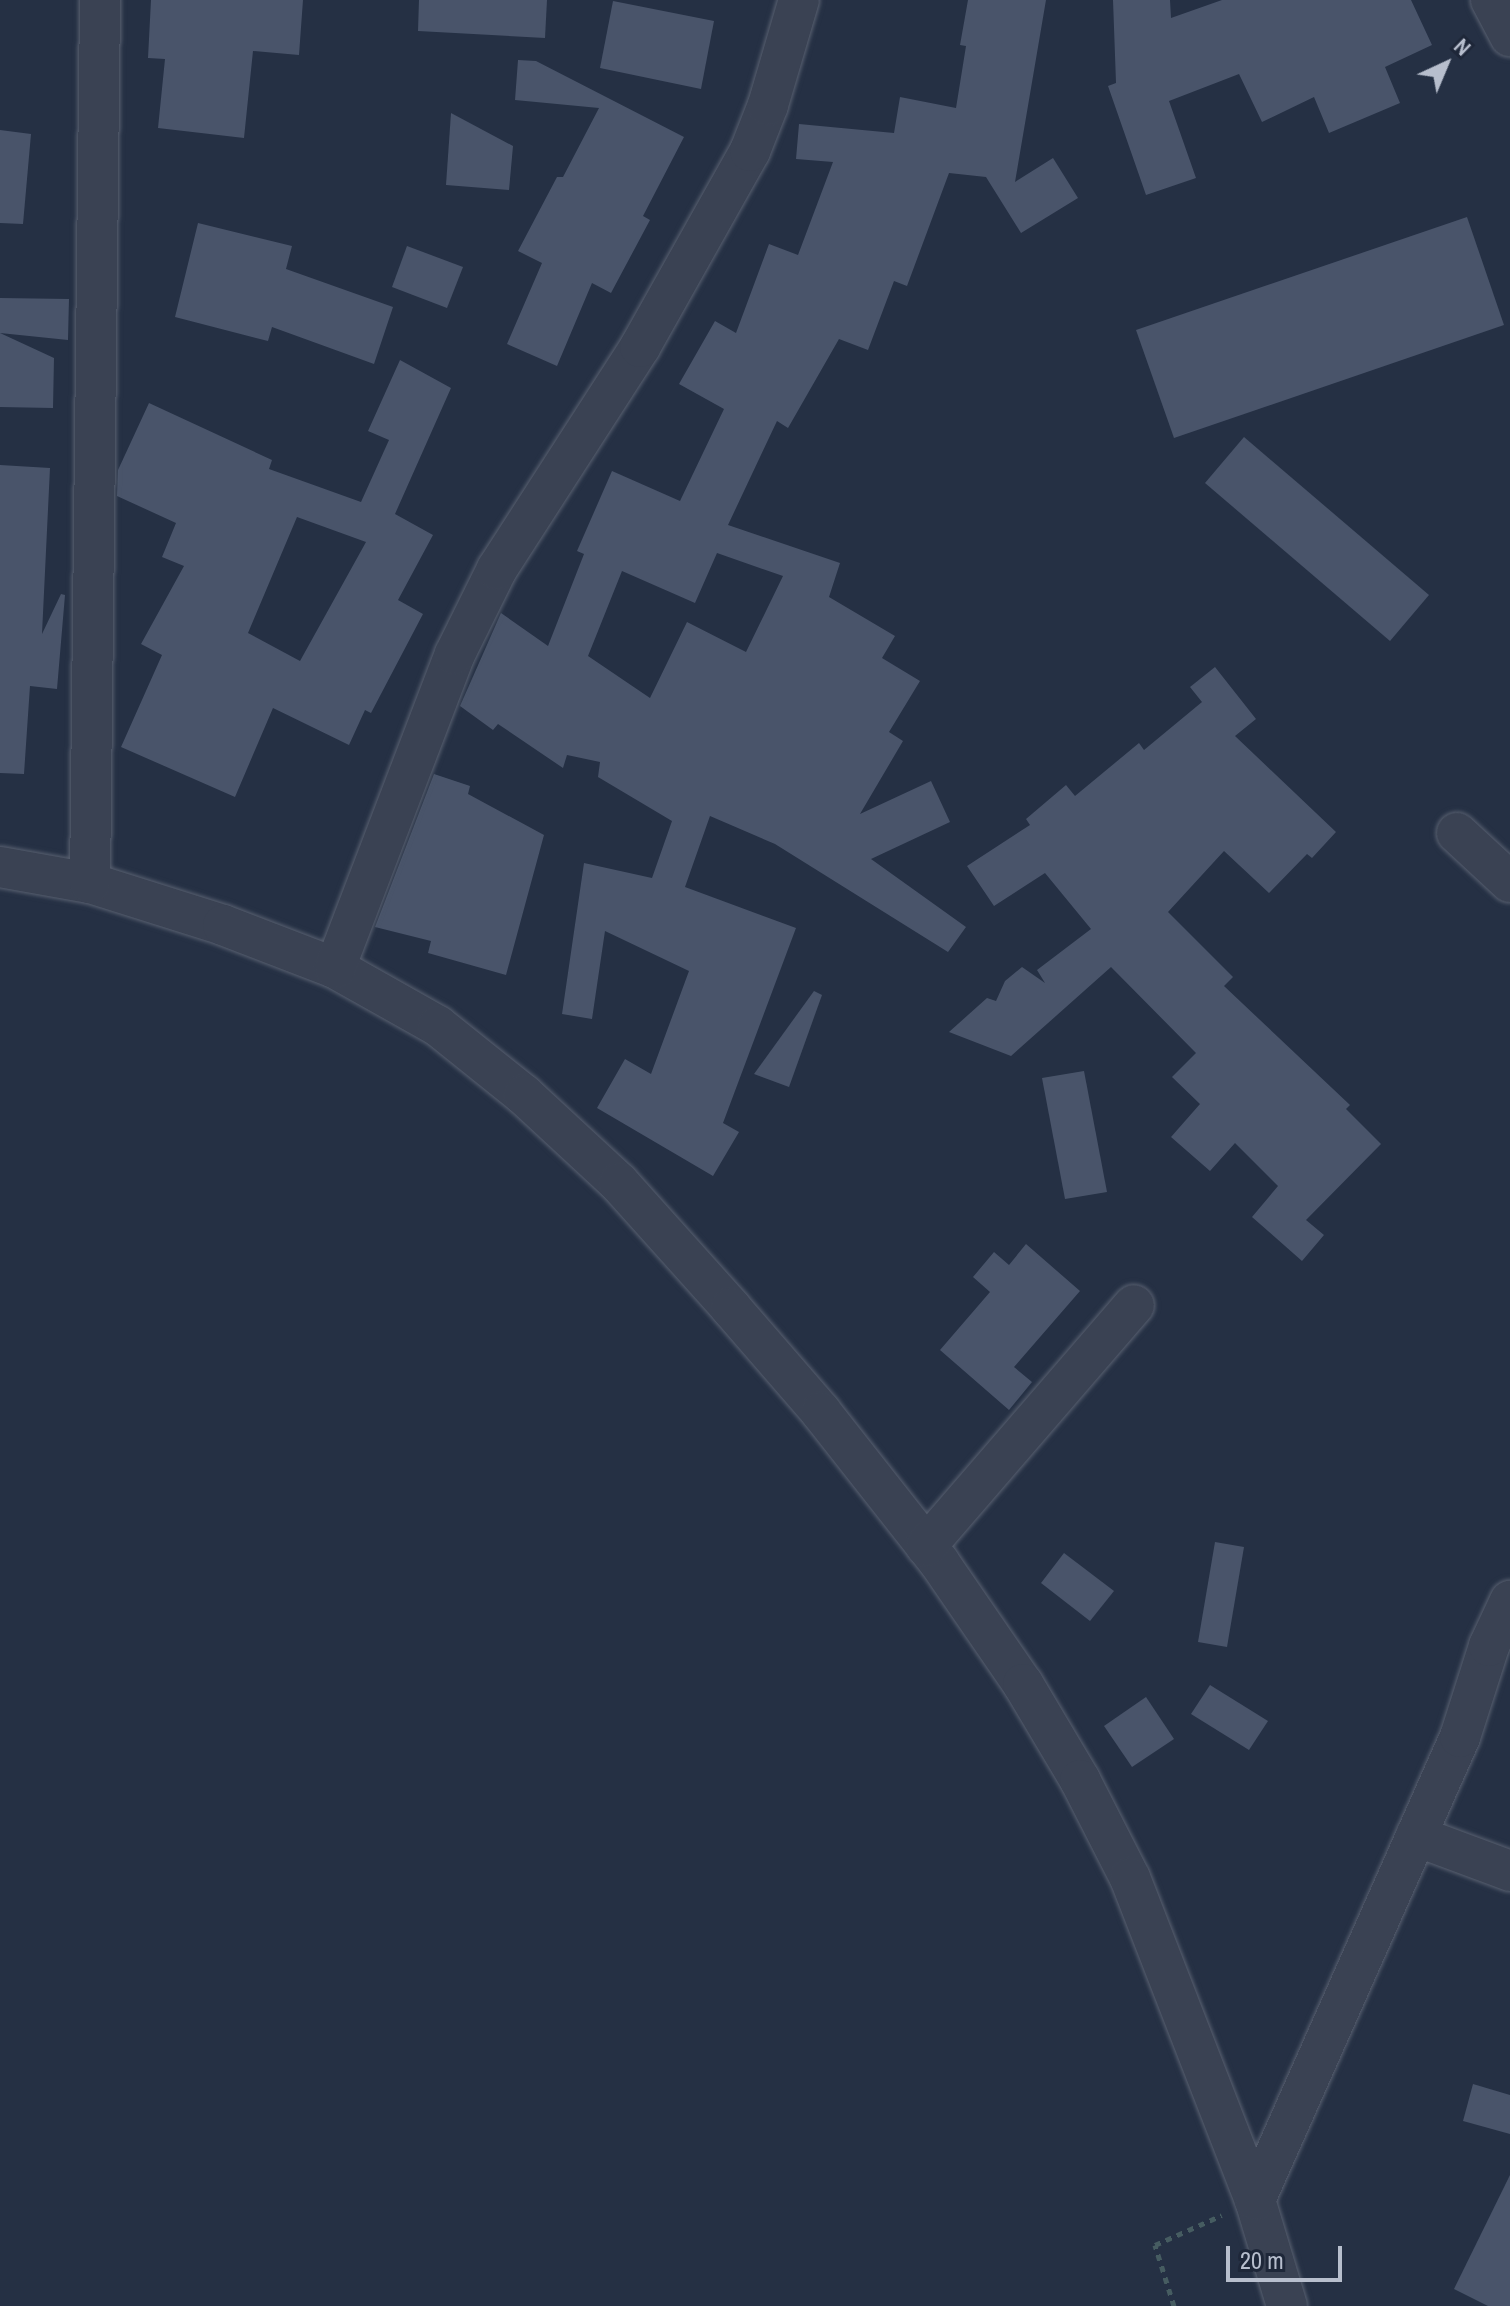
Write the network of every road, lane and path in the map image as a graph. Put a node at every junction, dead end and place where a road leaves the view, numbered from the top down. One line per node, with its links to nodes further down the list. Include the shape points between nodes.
1 (100, 0): 8 (street)
2 (799, 0): 9 (street, via 750,151 640,347 497,569 455,654)
3 (1491, 0): 4 (street)
4 (1510, 36)
5 (1457, 833): 7 (street)
6 (0, 867): 8 (street)
7 (1510, 882)
8 (90, 883): 9 (street)
9 (335, 968): 11 (street, via 438,1026 524,1095 619,1183 821,1412)
10 (1134, 1305): 11 (street)
11 (926, 1546): 15 (street, via 1023,1684 1130,1878)
12 (1510, 1601): 13 (street, via 1489,1646 1460,1737)
13 (1416, 1836): 14 (street); 15 (street)
14 (1510, 1871)
15 (1255, 2200): 16 (path, via 1155,2245); 17 (street)
16 (1174, 2306)
17 (1287, 2306)

